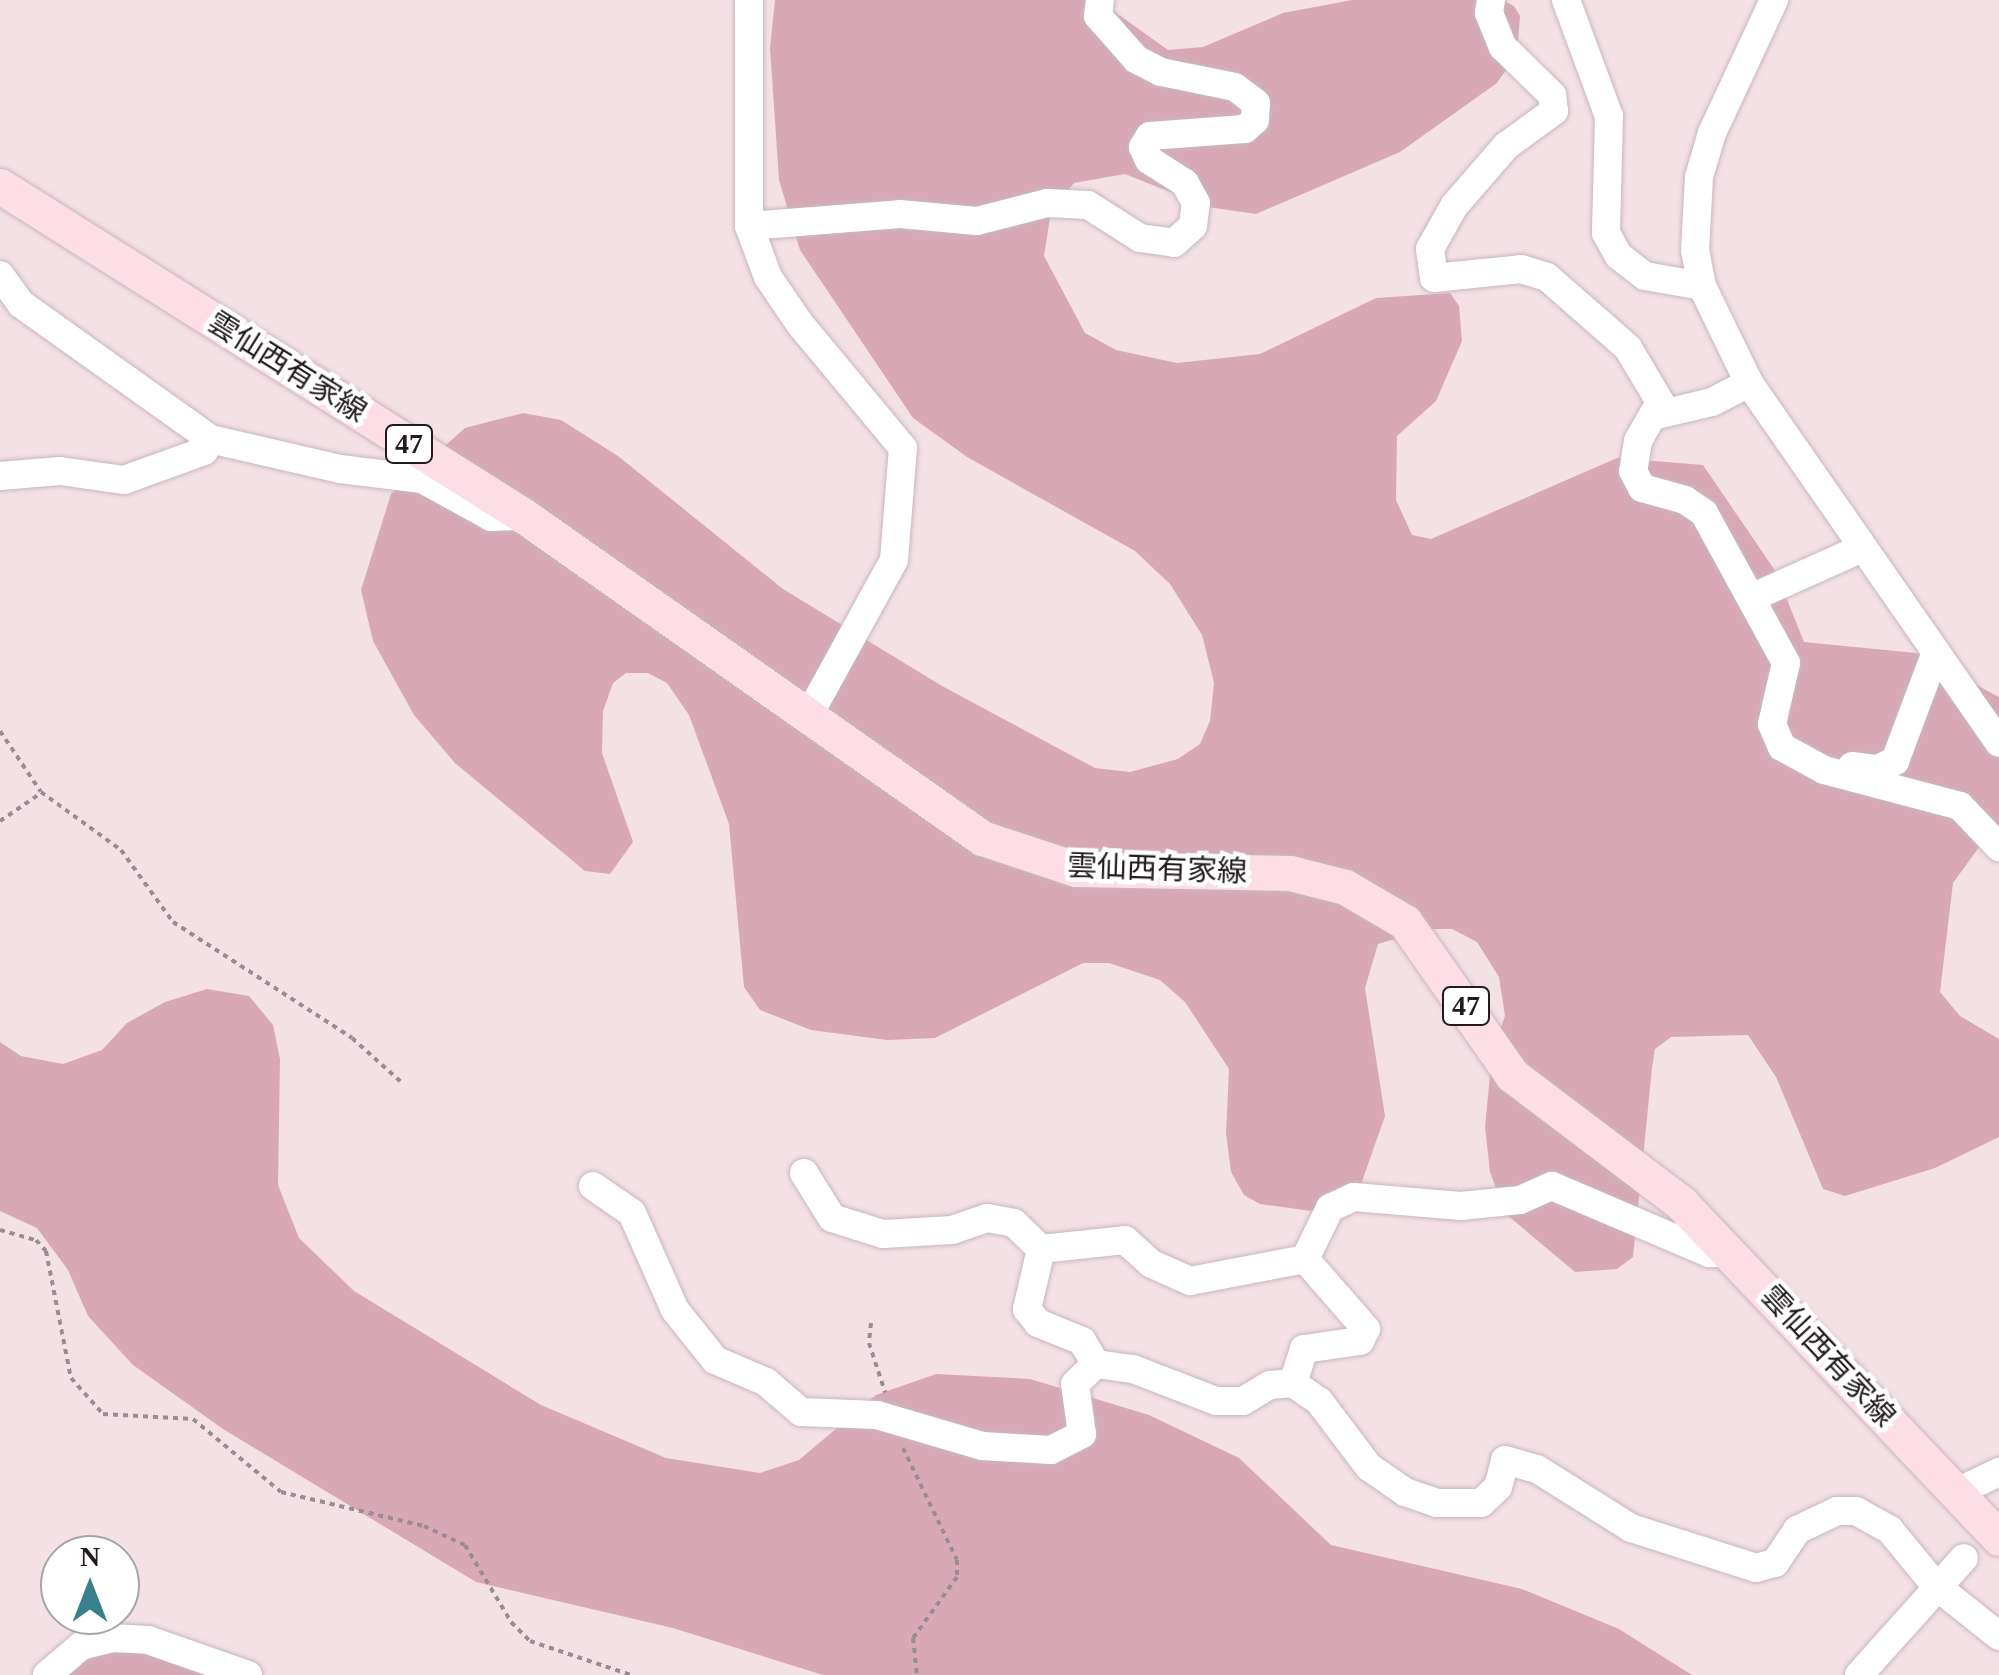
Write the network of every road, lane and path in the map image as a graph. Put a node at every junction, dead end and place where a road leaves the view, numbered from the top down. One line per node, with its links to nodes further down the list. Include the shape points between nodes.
1 (750, 0): 7 (street)
2 (1100, 0): 7 (street, via 1098,16 1136,59 1161,72 1235,87 1256,103 1245,129 1150,136 1143,147 1149,160 1185,183 1196,203 1193,226 1174,243 1140,238 1088,205 1047,203 977,221 900,214)
3 (1491, 0): 11 (street, via 1489,12 1504,47 1552,95 1554,111 1506,146 1454,206 1430,249 1434,278 1521,269 1547,278 1628,348 1655,385)
4 (1566, 0): 9 (street, via 1610,116 1606,233 1619,256 1645,276)
5 (1774, 0): 9 (street, via 1712,133 1699,177 1695,250)
6 (0, 186): 14 (main road, 雲仙西有家線 / 47)
7 (749, 226): 18 (street, via 768,278 903,448 894,560)
8 (0, 276): 12 (street, via 21,304)
9 (1702, 286): 10 (street)
10 (1749, 383): 11 (street, via 1712,402); 15 (street)
11 (1657, 415): 16 (street, via 1638,441 1633,471 1642,488 1704,513)
12 (210, 439): 13 (street, via 204,451 124,480 60,471); 14 (street, via 340,469 422,479 491,517)
13 (0, 476)
14 (524, 516): 18 (main road, 雲仙西有家線 / 47)
15 (1862, 548): 16 (street); 17 (street)
16 (1751, 598): 21 (street, via 1786,662 1772,734 1782,747)
17 (1936, 652): 20 (street); 21 (street, via 1894,761 1868,769)
18 (807, 718): 30 (main road, 雲仙西有家線 / 47, via 982,838 1032,860 1094,870 1290,873 1345,887 1405,922 1512,1075 1680,1204)
19 (0, 731): 22 (path)
20 (1999, 743)
21 (1807, 756): 24 (street, via 1824,770 1960,806)
22 (42, 792): 23 (path); 25 (path, via 121,850 158,906 191,937 352,1038)
23 (0, 821)
24 (1999, 848)
25 (401, 1082)
26 (804, 1173): 29 (street, via 832,1218 883,1234 952,1230 987,1218 1014,1223)
27 (593, 1186): 35 (street, via 632,1213 675,1310 715,1360 766,1382 801,1412)
28 (0, 1230): 44 (path, via 36,1240 46,1251 71,1378 103,1414 193,1419 281,1492 424,1526 465,1546 530,1641)
29 (1041, 1250): 31 (street, via 1126,1240 1152,1264 1190,1281); 33 (street, via 1028,1309 1038,1323 1082,1341)
30 (1732, 1253): 31 (street, via 1709,1253 1552,1186 1520,1200 1461,1206 1354,1196 1330,1208); 37 (main road, 雲仙西有家線 / 47)
31 (1304, 1259): 34 (street, via 1366,1329 1360,1341 1304,1348)
32 (871, 1323): 35 (path, via 869,1343)
33 (1096, 1364): 34 (street, via 1133,1368 1216,1401 1243,1401 1270,1385); 35 (street, via 1075,1384 1082,1434 1067,1446 982,1446)
34 (1293, 1384): 40 (street, via 1318,1401 1370,1467 1437,1504 1481,1503 1498,1486 1505,1460 1537,1469 1631,1528 1756,1568 1776,1562 1797,1530 1837,1511 1856,1511 1890,1530)
35 (888, 1418): 45 (path, via 957,1560 957,1577 913,1638)
36 (1999, 1472): 37 (street)
37 (1954, 1494): 38 (main road, 雲仙西有家線 / 47)
38 (1999, 1538)
39 (1964, 1558): 40 (street)
40 (1931, 1590): 41 (street); 46 (street)
41 (1999, 1636)
42 (47, 1675): 43 (street, via 81,1646 112,1638 148,1640)
43 (248, 1675)
44 (631, 1675)
45 (916, 1675)
46 (1858, 1675)

